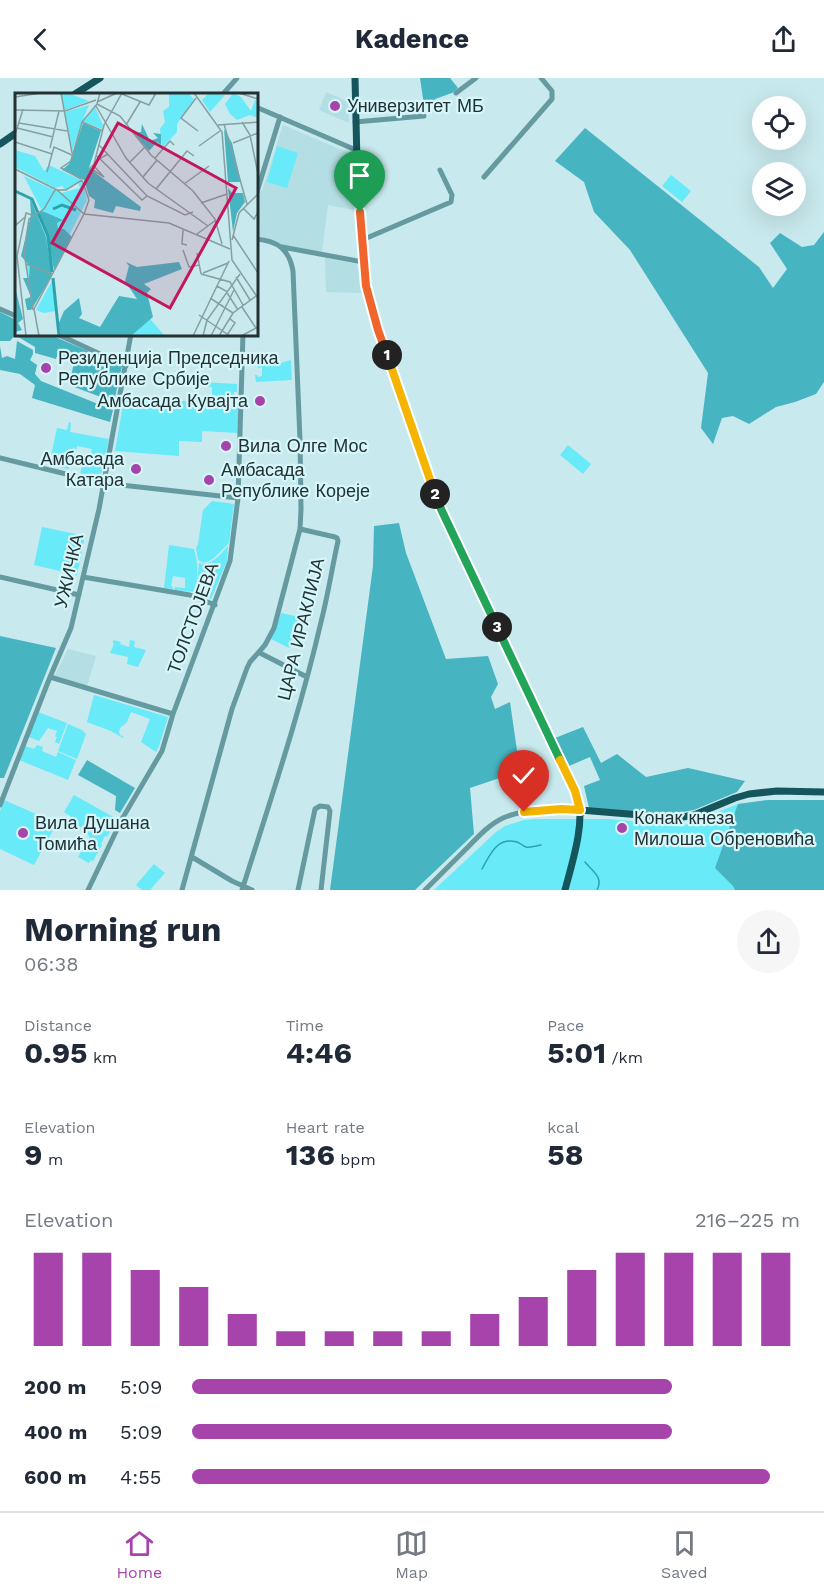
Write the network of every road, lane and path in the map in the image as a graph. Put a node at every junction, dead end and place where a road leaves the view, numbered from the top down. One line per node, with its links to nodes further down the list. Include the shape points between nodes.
1 (100, 78): 6 (main road)
2 (237, 78): 7 (street)
3 (355, 78): 12 (main road)
4 (476, 78): 8 (street)
5 (541, 78): 17 (street, via 552,91 552,99)
6 (77, 93)
7 (225, 93)
8 (456, 93)
9 (258, 108): 11 (street)
10 (424, 116): 12 (street)
11 (280, 117): 15 (street); 18 (street)
12 (355, 122): 15 (main road)
13 (15, 134): 14 (main road)
14 (0, 144)
15 (356, 150): 20 (main road)
16 (441, 170): 20 (street, via 452,195 451,202)
17 (484, 177)
18 (258, 188)
19 (258, 239): 21 (street)
20 (362, 240): 22 (main road)
21 (281, 247): 22 (street); 32 (street, via 293,271)
22 (363, 262): 43 (main road, via 378,330 441,509 575,791)
23 (0, 309): 24 (street)
24 (15, 316)
25 (61, 336): 28 (street)
26 (131, 336): 28 (street, УЖИЧКА)
27 (243, 336): 31 (street, ТОЛСТОЈЕВА)
28 (126, 366): 30 (street, УЖИЧКА)
29 (0, 458): 30 (street)
30 (104, 483): 31 (street); 33 (street, УЖИЧКА)
31 (238, 498): 36 (street, ТОЛСТОЈЕВА, via 230,561)
32 (300, 529): 37 (street, via 274,628); 39 (street, ЦАРА ИРАКЛИЈА, via 338,540)
33 (83, 577): 35 (street, УЖИЧКА); 36 (street)
34 (0, 578): 35 (street)
35 (79, 595): 38 (street, УЖИЧКА, via 71,628)
36 (215, 604): 40 (street, ТОЛСТОЈЕВА)
37 (260, 653): 39 (street); 44 (street, via 250,662 231,710)
38 (50, 677): 40 (street); 42 (street, УЖИЧКА)
39 (307, 677): 45 (street, ЦАРА ИРАКЛИЈА)
40 (173, 714): 46 (street, ТОЛСТОЈЕВА, via 162,751 122,819)
41 (824, 792): 43 (main road, via 753,793 677,818)
42 (0, 805)
43 (580, 810): 51 (street, via 524,812 502,819 491,825); 52 (main road)
44 (192, 857): 45 (street); 47 (street)
45 (242, 888): 48 (street)
46 (88, 890)
47 (182, 890)
48 (252, 890)
49 (298, 890): 50 (street, via 315,810 320,806 330,811)
50 (321, 890)
51 (425, 890)
52 (565, 890)

